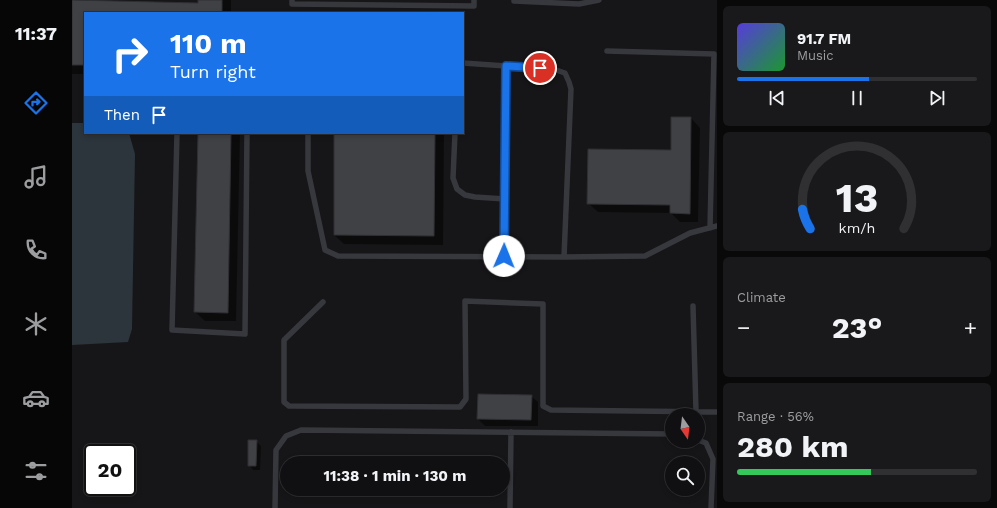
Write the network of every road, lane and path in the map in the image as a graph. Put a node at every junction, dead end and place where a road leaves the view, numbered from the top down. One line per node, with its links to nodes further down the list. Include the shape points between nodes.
1 (292, 0): 5 (lane, via 292,4)
2 (474, 0): 7 (lane, via 474,6)
3 (514, 0): 4 (lane, via 579,4)
4 (599, 0)
5 (376, 2): 6 (lane)
6 (408, 3): 7 (lane)
7 (445, 3)
8 (608, 51): 17 (lane, via 714,54)
9 (464, 63): 10 (lane)
10 (506, 66): 15 (lane); 19 (lane, via 553,69 565,73 569,82 571,89)
11 (177, 134): 12 (lane, via 172,330 245,334)
12 (247, 134)
13 (308, 134): 18 (lane, via 308,171 325,250 338,256)
14 (455, 134): 15 (lane, via 453,178 457,189 465,195)
15 (505, 199): 18 (lane)
16 (717, 226): 17 (lane)
17 (710, 228): 19 (lane, via 690,233 645,256)
18 (504, 256): 19 (lane)
19 (564, 257)
20 (323, 302): 23 (lane, via 284,340 284,402 289,406 460,407 466,399 465,301 543,304 543,406 551,410)
21 (693, 306): 22 (lane)
22 (696, 408)
23 (665, 412)
24 (705, 412): 25 (lane)
25 (717, 412)
26 (511, 432): 27 (lane); 29 (lane, via 301,430 286,436 276,450); 30 (lane)
27 (665, 434)
28 (705, 443): 31 (lane, via 713,459)
29 (275, 508)
30 (510, 508)
31 (711, 508)

